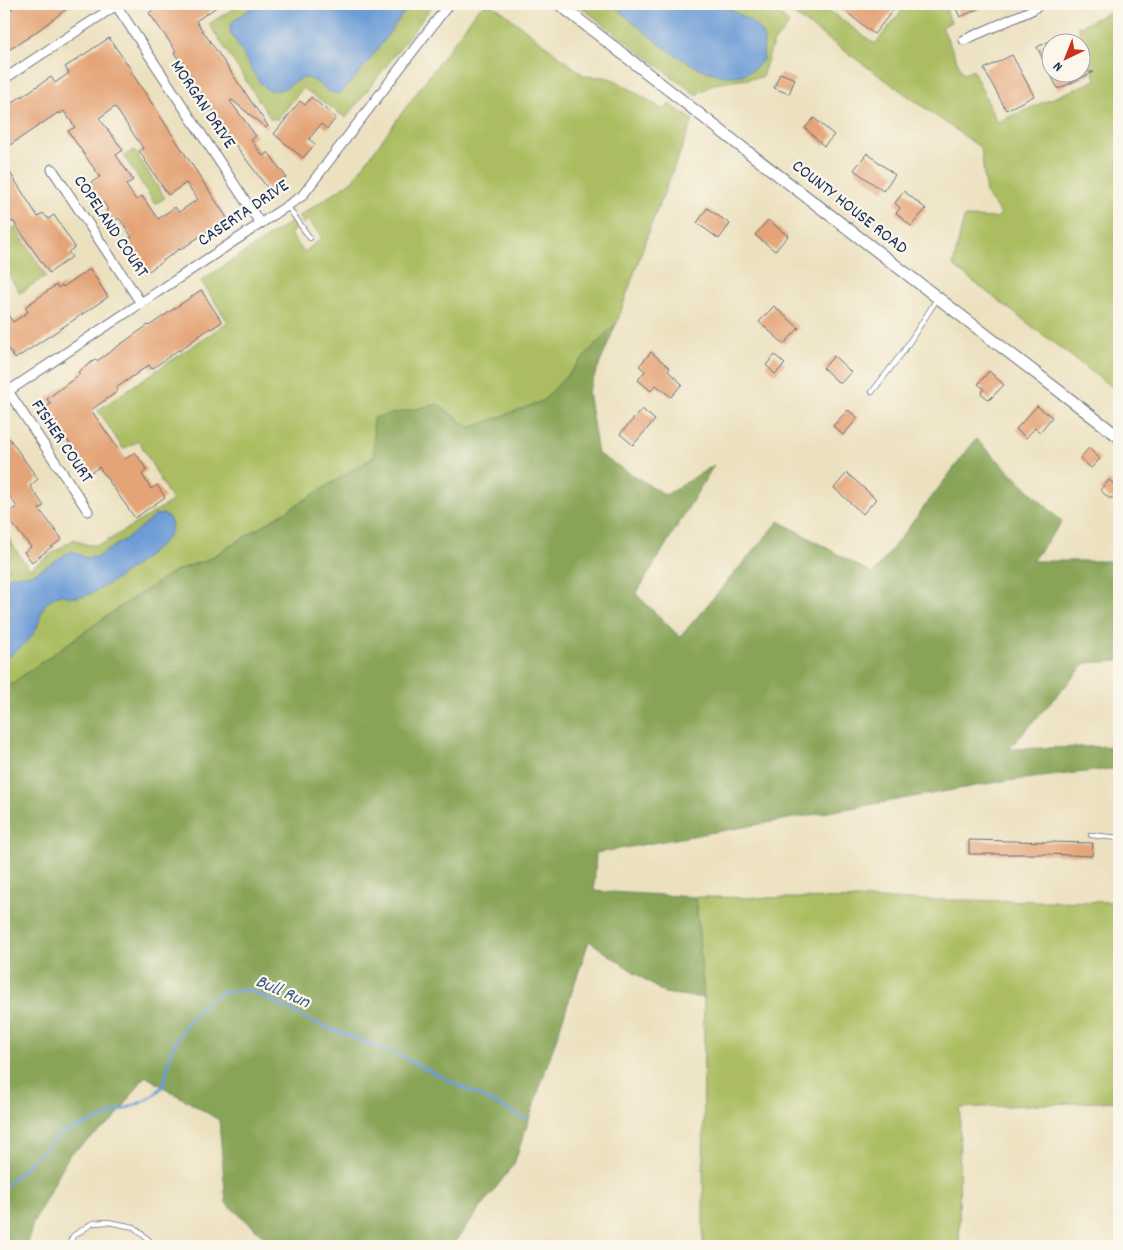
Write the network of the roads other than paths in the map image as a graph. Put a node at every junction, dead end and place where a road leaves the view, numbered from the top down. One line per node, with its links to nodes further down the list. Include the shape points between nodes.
1 (117, 4): 6 (street); 9 (street, MORGAN DRIVE)
2 (449, 4): 8 (street, CASERTA DRIVE, via 308,189)
3 (559, 4): 11 (street, COUNTY HOUSE ROAD)
4 (1040, 4): 5 (street)
5 (964, 40)
6 (4, 79)
7 (52, 169): 12 (street, COPELAND COURT)
8 (287, 206): 9 (street, CASERTA DRIVE); 10 (lane)
9 (260, 223): 12 (street, CASERTA DRIVE)
10 (310, 238)
11 (938, 298): 14 (lane); 15 (street, COUNTY HOUSE ROAD)
12 (141, 303): 13 (street, CASERTA DRIVE)
13 (5, 390): 16 (street, FISHER COURT)
14 (872, 392)
15 (1119, 436)
16 (88, 511)
17 (1091, 835): 18 (lane)
18 (1119, 838)
19 (68, 1246): 20 (lane, via 72,1236 93,1223 108,1222 134,1227)
20 (153, 1246)

